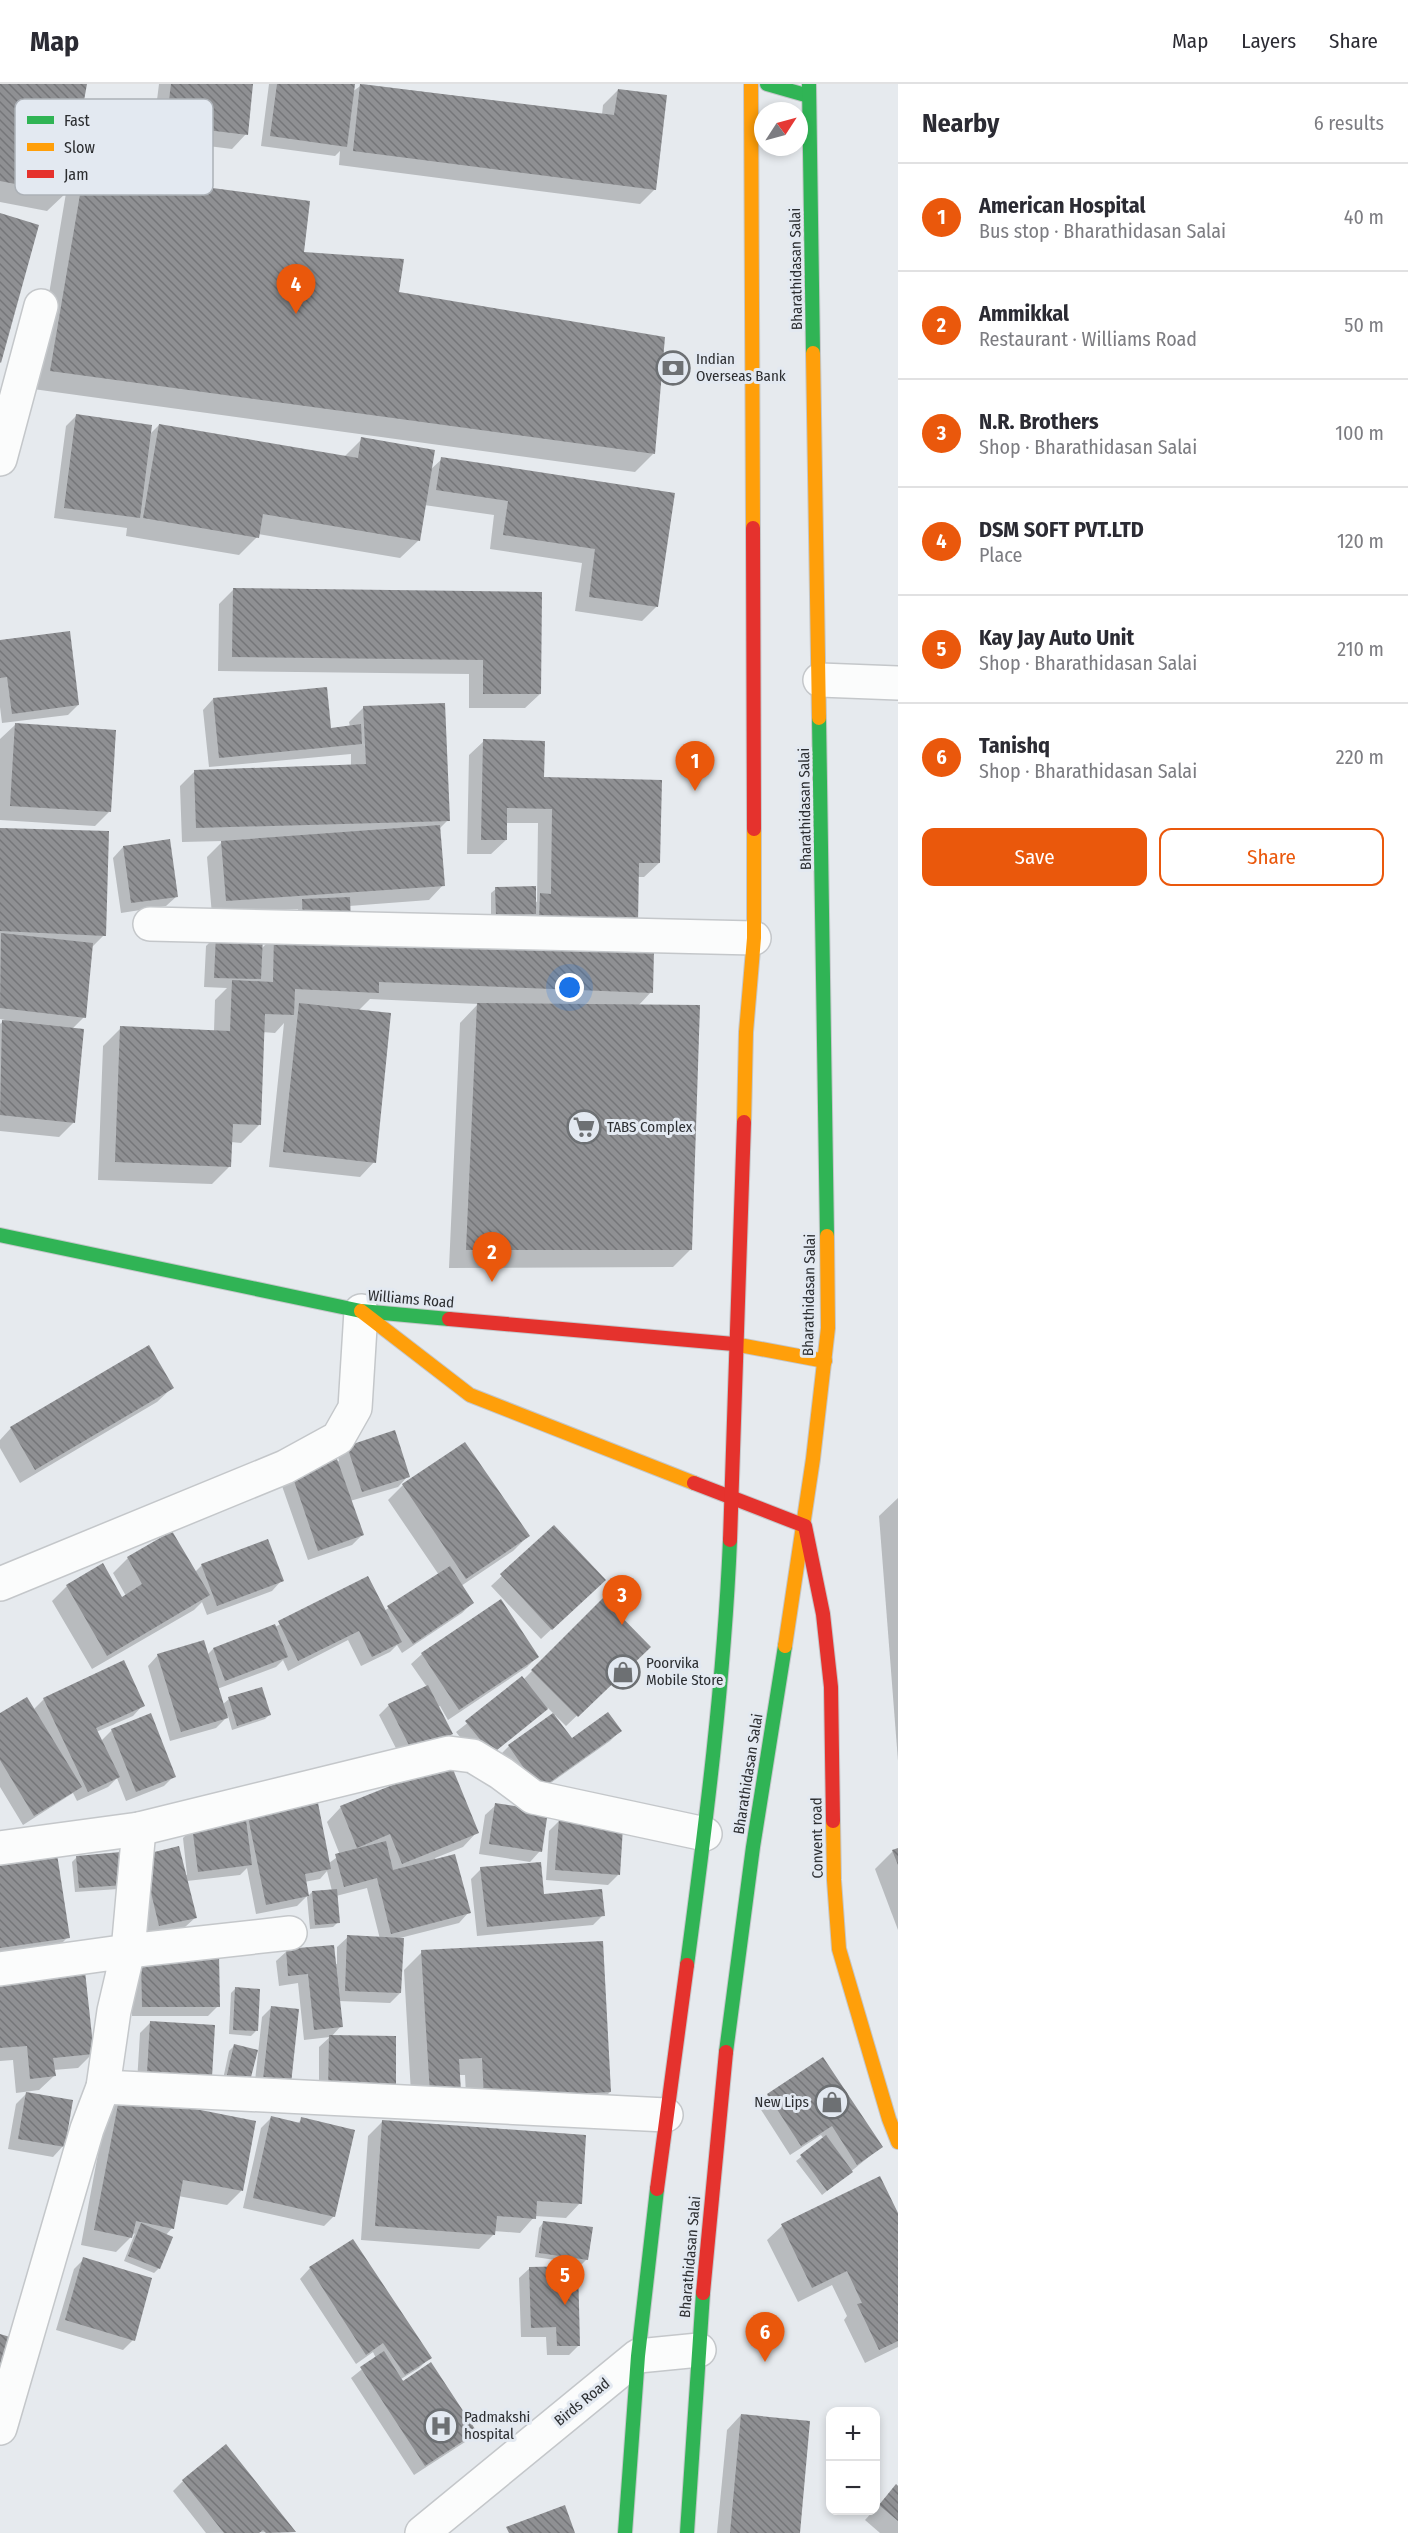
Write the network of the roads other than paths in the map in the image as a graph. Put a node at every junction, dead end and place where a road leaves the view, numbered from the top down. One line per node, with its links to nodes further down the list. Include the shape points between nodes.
1 (751, 84): 9 (main road)
2 (767, 84): 3 (main road)
3 (809, 90): 6 (main road, Bharathidasan Salai)
4 (41, 306): 5 (street)
5 (0, 459)
6 (820, 680): 7 (street); 13 (main road, Bharathidasan Salai, via 828,1328)
7 (898, 683)
8 (150, 924): 9 (street)
9 (754, 938): 12 (main road, via 746,1032)
10 (0, 1235): 11 (main road, Williams Road)
11 (361, 1311): 12 (main road, Williams Road); 14 (main road, via 470,1395); 16 (street, via 355,1408 338,1438 285,1467)
12 (736, 1344): 13 (main road, Williams Road); 14 (main road)
13 (825, 1361): 15 (main road, Bharathidasan Salai)
14 (733, 1497): 15 (main road); 18 (main road, via 726,1635)
15 (805, 1526): 25 (main road, Convent road, via 823,1614 831,1687 839,1949); 26 (main road, Bharathidasan Salai, via 753,1846 720,2097)
16 (0, 1584)
17 (139, 1829): 18 (street, via 449,1754 473,1756 533,1797); 19 (street); 21 (street)
18 (705, 1834): 24 (main road)
19 (0, 1848)
20 (290, 1933): 21 (street)
21 (128, 1951): 22 (street); 23 (street)
22 (0, 1969)
23 (103, 2087): 24 (street); 28 (street, via 87,2129)
24 (666, 2115): 27 (main road)
25 (895, 2125)
26 (699, 2350): 27 (street); 31 (main road, Bharathidasan Salai)
27 (638, 2356): 29 (street, Birds Road); 30 (main road)
28 (0, 2428)
29 (422, 2533)
30 (625, 2533)
31 (687, 2533)

